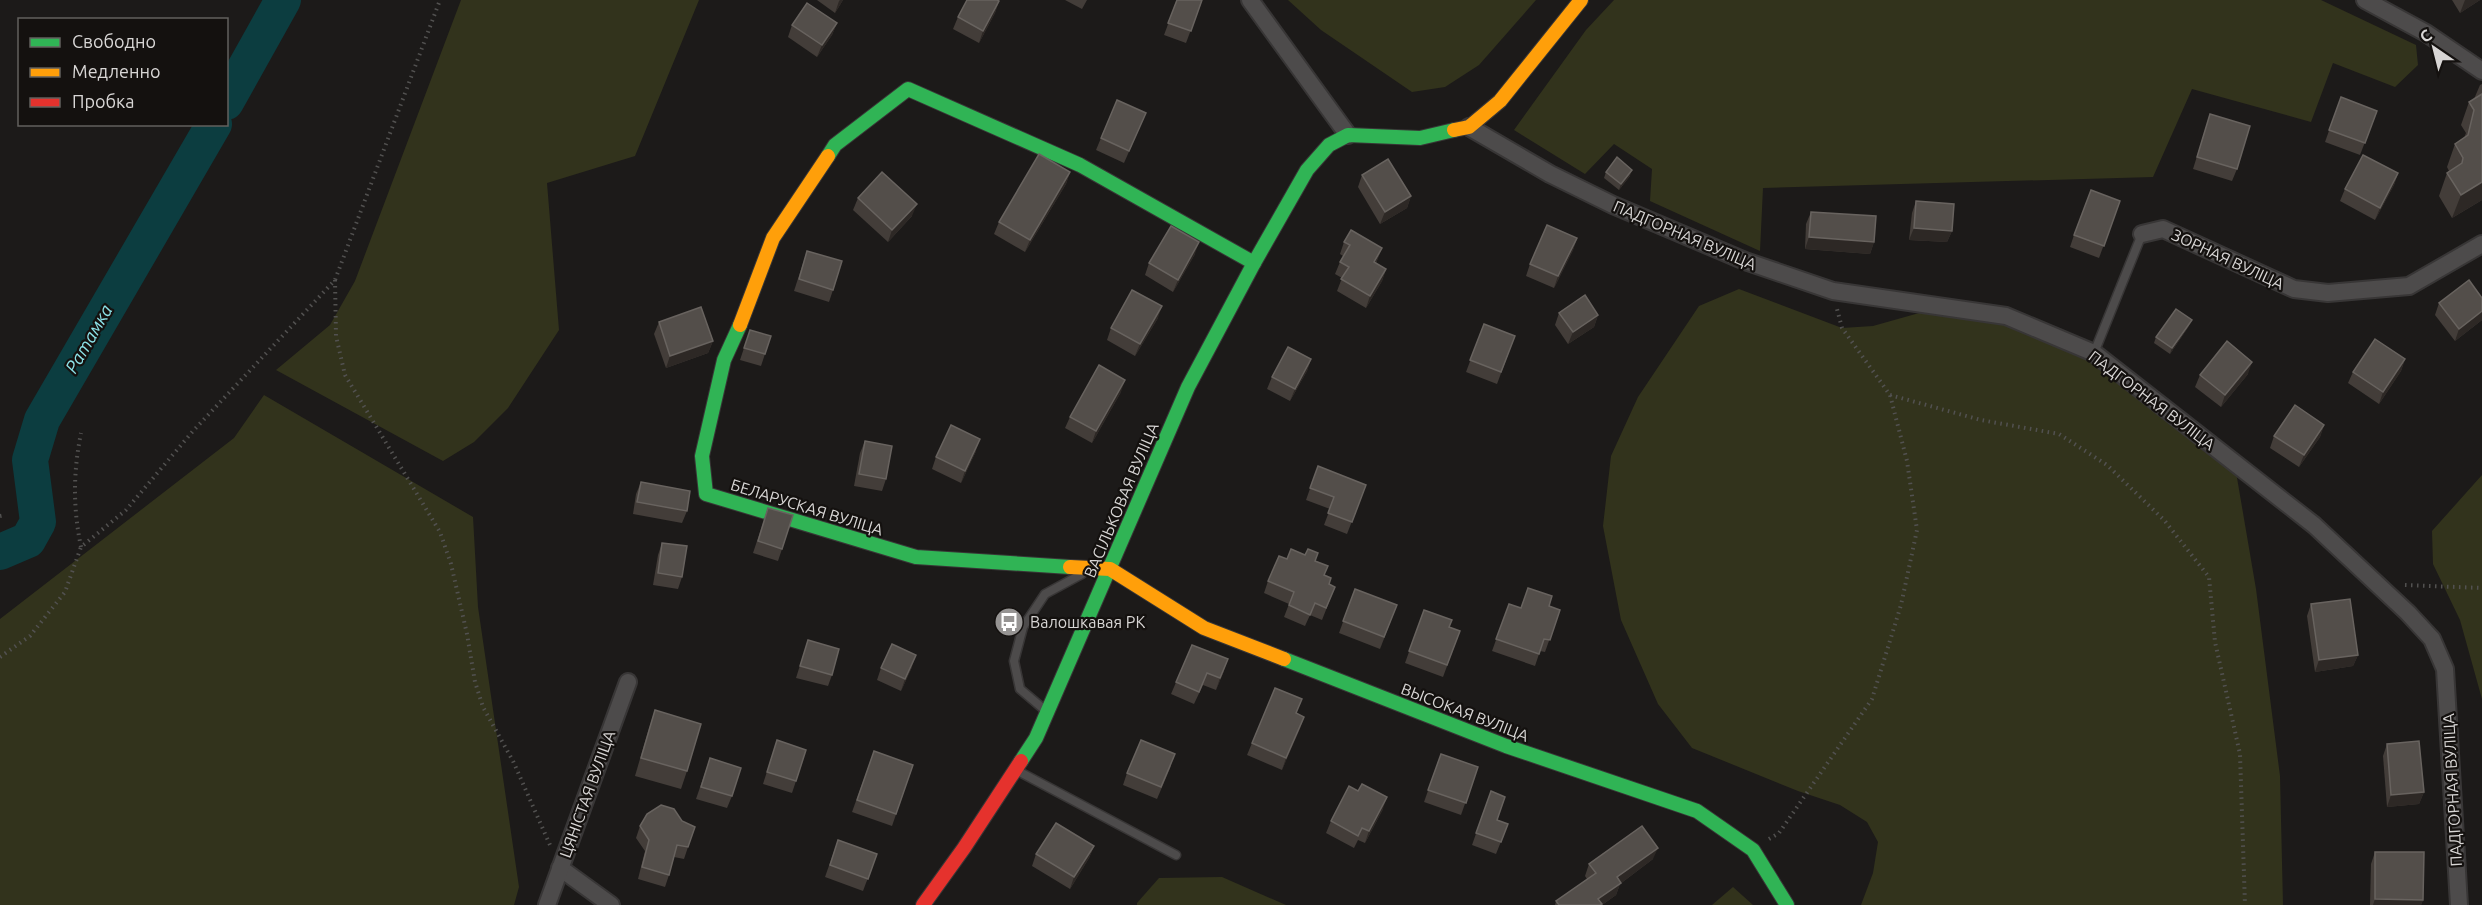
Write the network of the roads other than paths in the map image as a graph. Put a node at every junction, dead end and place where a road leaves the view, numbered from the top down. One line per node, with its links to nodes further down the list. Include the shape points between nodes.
1 (1250, 0): 6 (street)
2 (1581, 0): 5 (street, via 1500,101)
3 (2365, 0): 4 (street, via 2426,33)
4 (2482, 71)
5 (1469, 127): 6 (street, via 1420,138); 10 (street, ПАДГОРНАЯ ВУЛІЦА, via 1612,205 1745,261 1833,291 2006,315)
6 (1348, 135): 9 (street, ВАСІЛЬКОВАЯ ВУЛІЦА, via 1329,145 1307,170)
7 (2142, 234): 8 (street, ЗОРНАЯ ВУЛІЦА, via 2163,229 2294,289 2328,292 2409,286); 10 (lane)
8 (2482, 244)
9 (1254, 263): 11 (street, БЕЛАРУСКАЯ ВУЛІЦА, via 1080,165 908,89 835,145 773,238 724,360 702,456 706,494 916,557); 12 (street, ВАСІЛЬКОВАЯ ВУЛІЦА, via 1188,387)
10 (2094, 353): 22 (street, ПАДГОРНАЯ ВУЛІЦА, via 2314,525 2432,639 2445,669)
11 (1093, 568): 12 (street, БЕЛАРУСКАЯ ВУЛІЦА); 14 (lane, via 1045,594 1023,627 1014,661 1020,689)
12 (1110, 568): 14 (street, ВАСІЛЬКОВАЯ ВУЛІЦА); 21 (street, ВЫСОКАЯ ВУЛІЦА, via 1204,628 1506,746 1697,811 1753,850)
13 (628, 682): 17 (street, ЦЯНІСТАЯ ВУЛІЦА)
14 (1048, 712): 15 (street, ВАСІЛЬКОВАЯ ВУЛІЦА)
15 (1015, 770): 16 (lane); 20 (street, ВАСІЛЬКОВАЯ ВУЛІЦА)
16 (1176, 855)
17 (560, 868): 18 (street, ЦЯНІСТАЯ ВУЛІЦА); 19 (street)
18 (547, 905)
19 (611, 905)
20 (923, 905)
21 (1787, 905)
22 (2459, 905)

